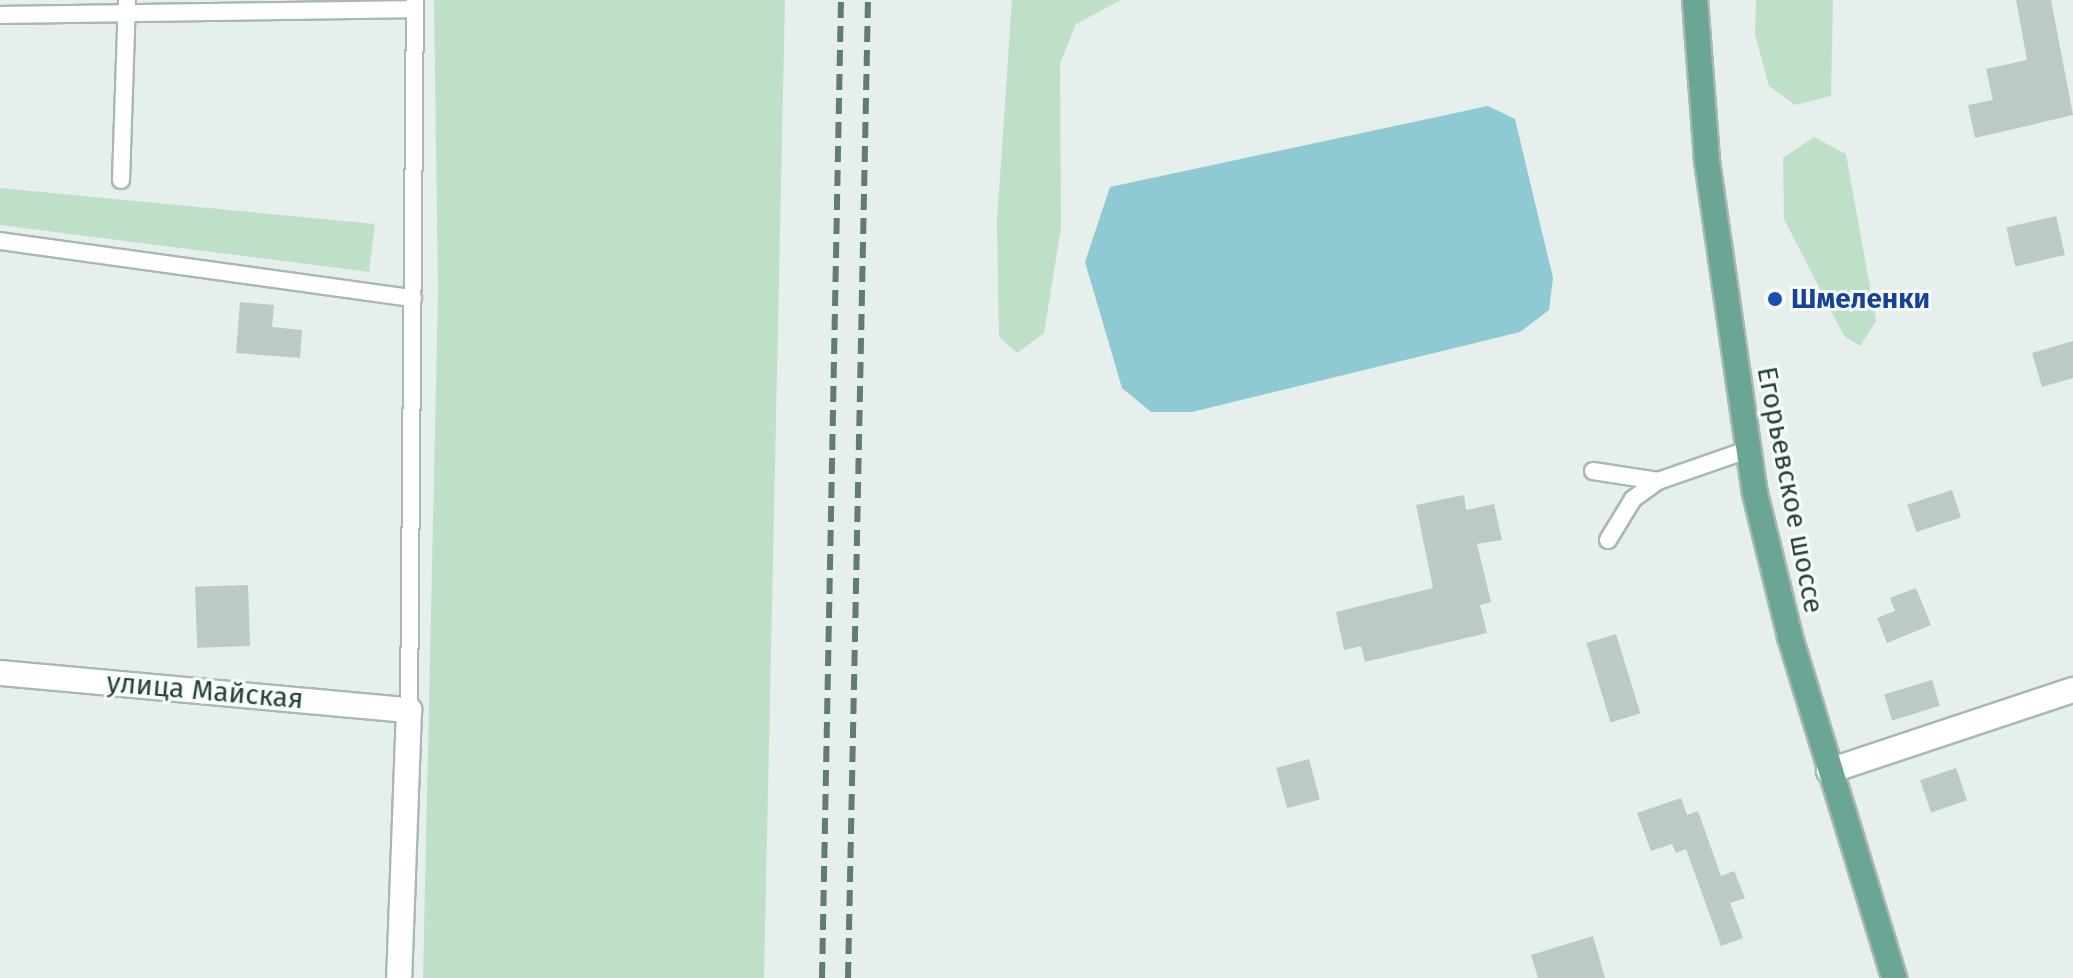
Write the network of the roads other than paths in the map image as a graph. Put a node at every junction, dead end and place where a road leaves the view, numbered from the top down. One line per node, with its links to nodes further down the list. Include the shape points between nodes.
1 (1695, 0): 8 (main road, Егорьевское шоссе, via 1707,161)
2 (415, 4): 3 (lane); 7 (lane)
3 (126, 7): 4 (lane); 5 (lane)
4 (0, 15)
5 (121, 180)
6 (0, 241): 7 (lane)
7 (413, 298): 14 (lane)
8 (1747, 450): 10 (lane); 15 (main road, Егорьевское шоссе)
9 (1593, 471): 10 (lane)
10 (1658, 481): 11 (lane, via 1633,499)
11 (1608, 540)
12 (0, 673): 14 (street, улица Майская)
13 (2073, 690): 15 (street)
14 (409, 710): 16 (street)
15 (1829, 771): 17 (main road, Егорьевское шоссе)
16 (399, 978)
17 (1894, 978)

